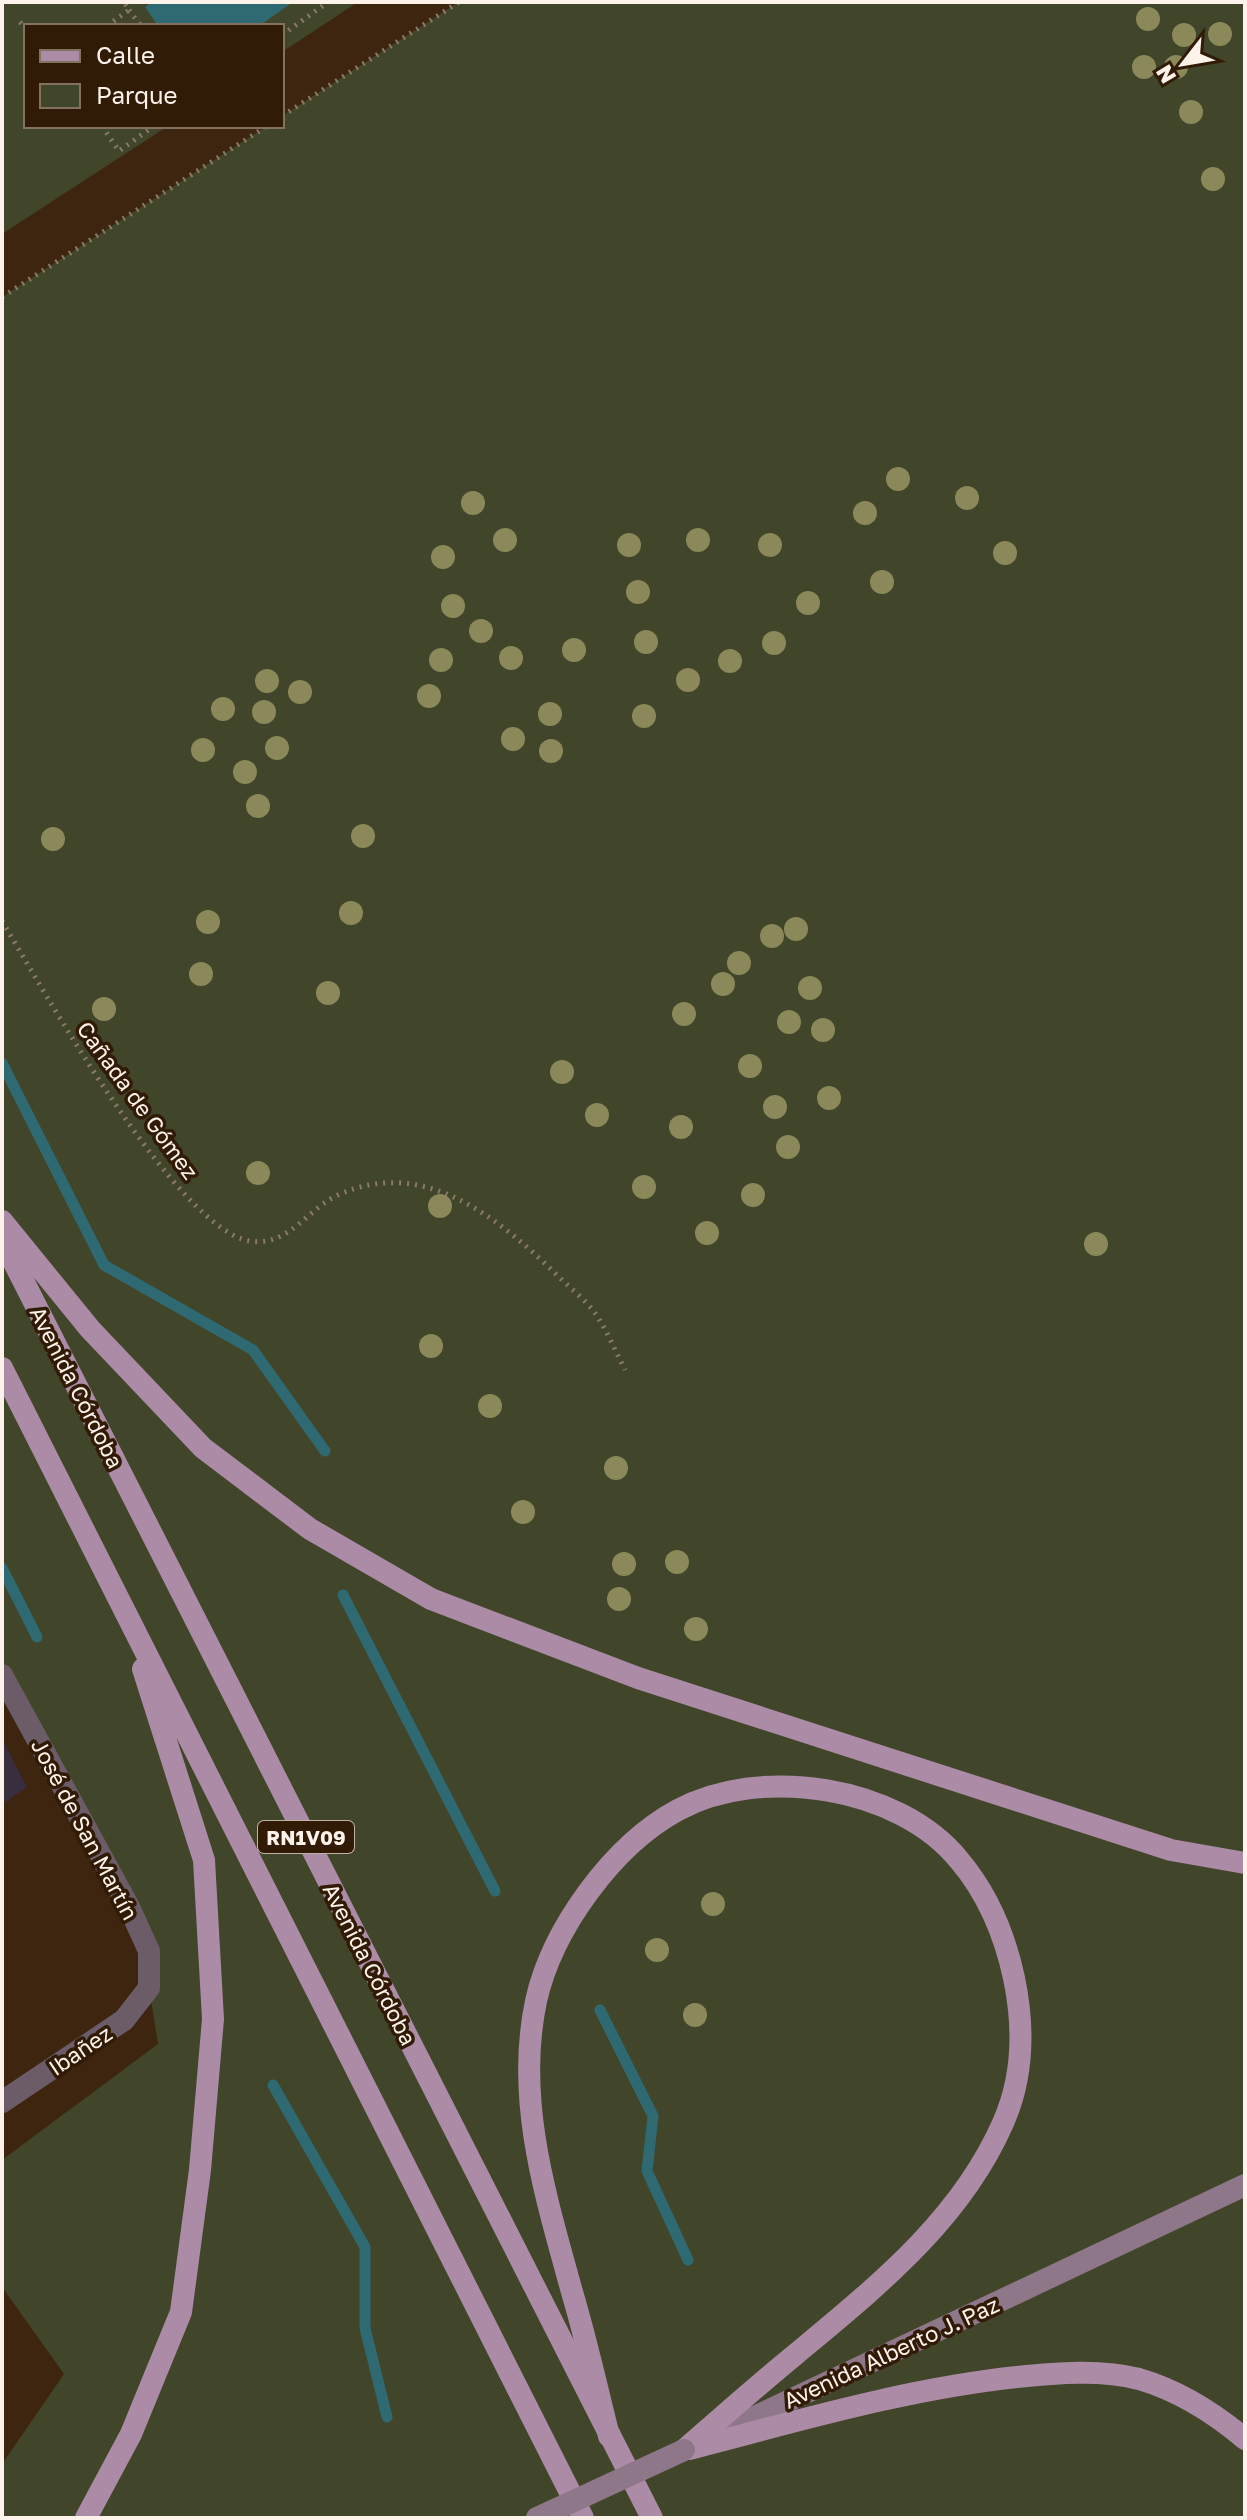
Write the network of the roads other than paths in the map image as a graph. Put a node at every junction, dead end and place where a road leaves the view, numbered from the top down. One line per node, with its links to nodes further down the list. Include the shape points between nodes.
1 (2, 1221): 6 (main road, via 90,1329 203,1448 310,1529 431,1599 653,1683 1171,1850)
2 (2, 1239): 10 (main road, Avenida Córdoba / RN1V09)
3 (2, 1368): 4 (main road, RN1V09)
4 (121, 1604): 13 (main road, via 204,1860 213,2019 181,2312 131,2434); 15 (main road, RN1V09)
5 (2, 1675): 7 (street, José de San Martín, via 129,1907 149,1951)
6 (1245, 1863)
7 (149, 1988): 8 (street, Ibañez, via 124,2020)
8 (2, 2102)
9 (1245, 2185): 12 (main road, Avenida Alberto J. Paz)
10 (609, 2436): 12 (main road, via 542,2190 530,2112 537,2000 563,1929 597,1881 637,1839 680,1809 734,1792 779,1785 828,1790 871,1801 920,1826 958,1858 988,1903 1008,1950 1021,2012 1021,2062 1005,2119 980,2169 931,2234); 16 (main road, Avenida Córdoba / RN1V09)
11 (1245, 2439): 12 (main road, via 1205,2406 1138,2379 1064,2372 874,2400)
12 (684, 2450): 14 (main road, Avenida Alberto J. Paz, bridge)
13 (86, 2518)
14 (537, 2518)
15 (583, 2518)
16 (652, 2518)

